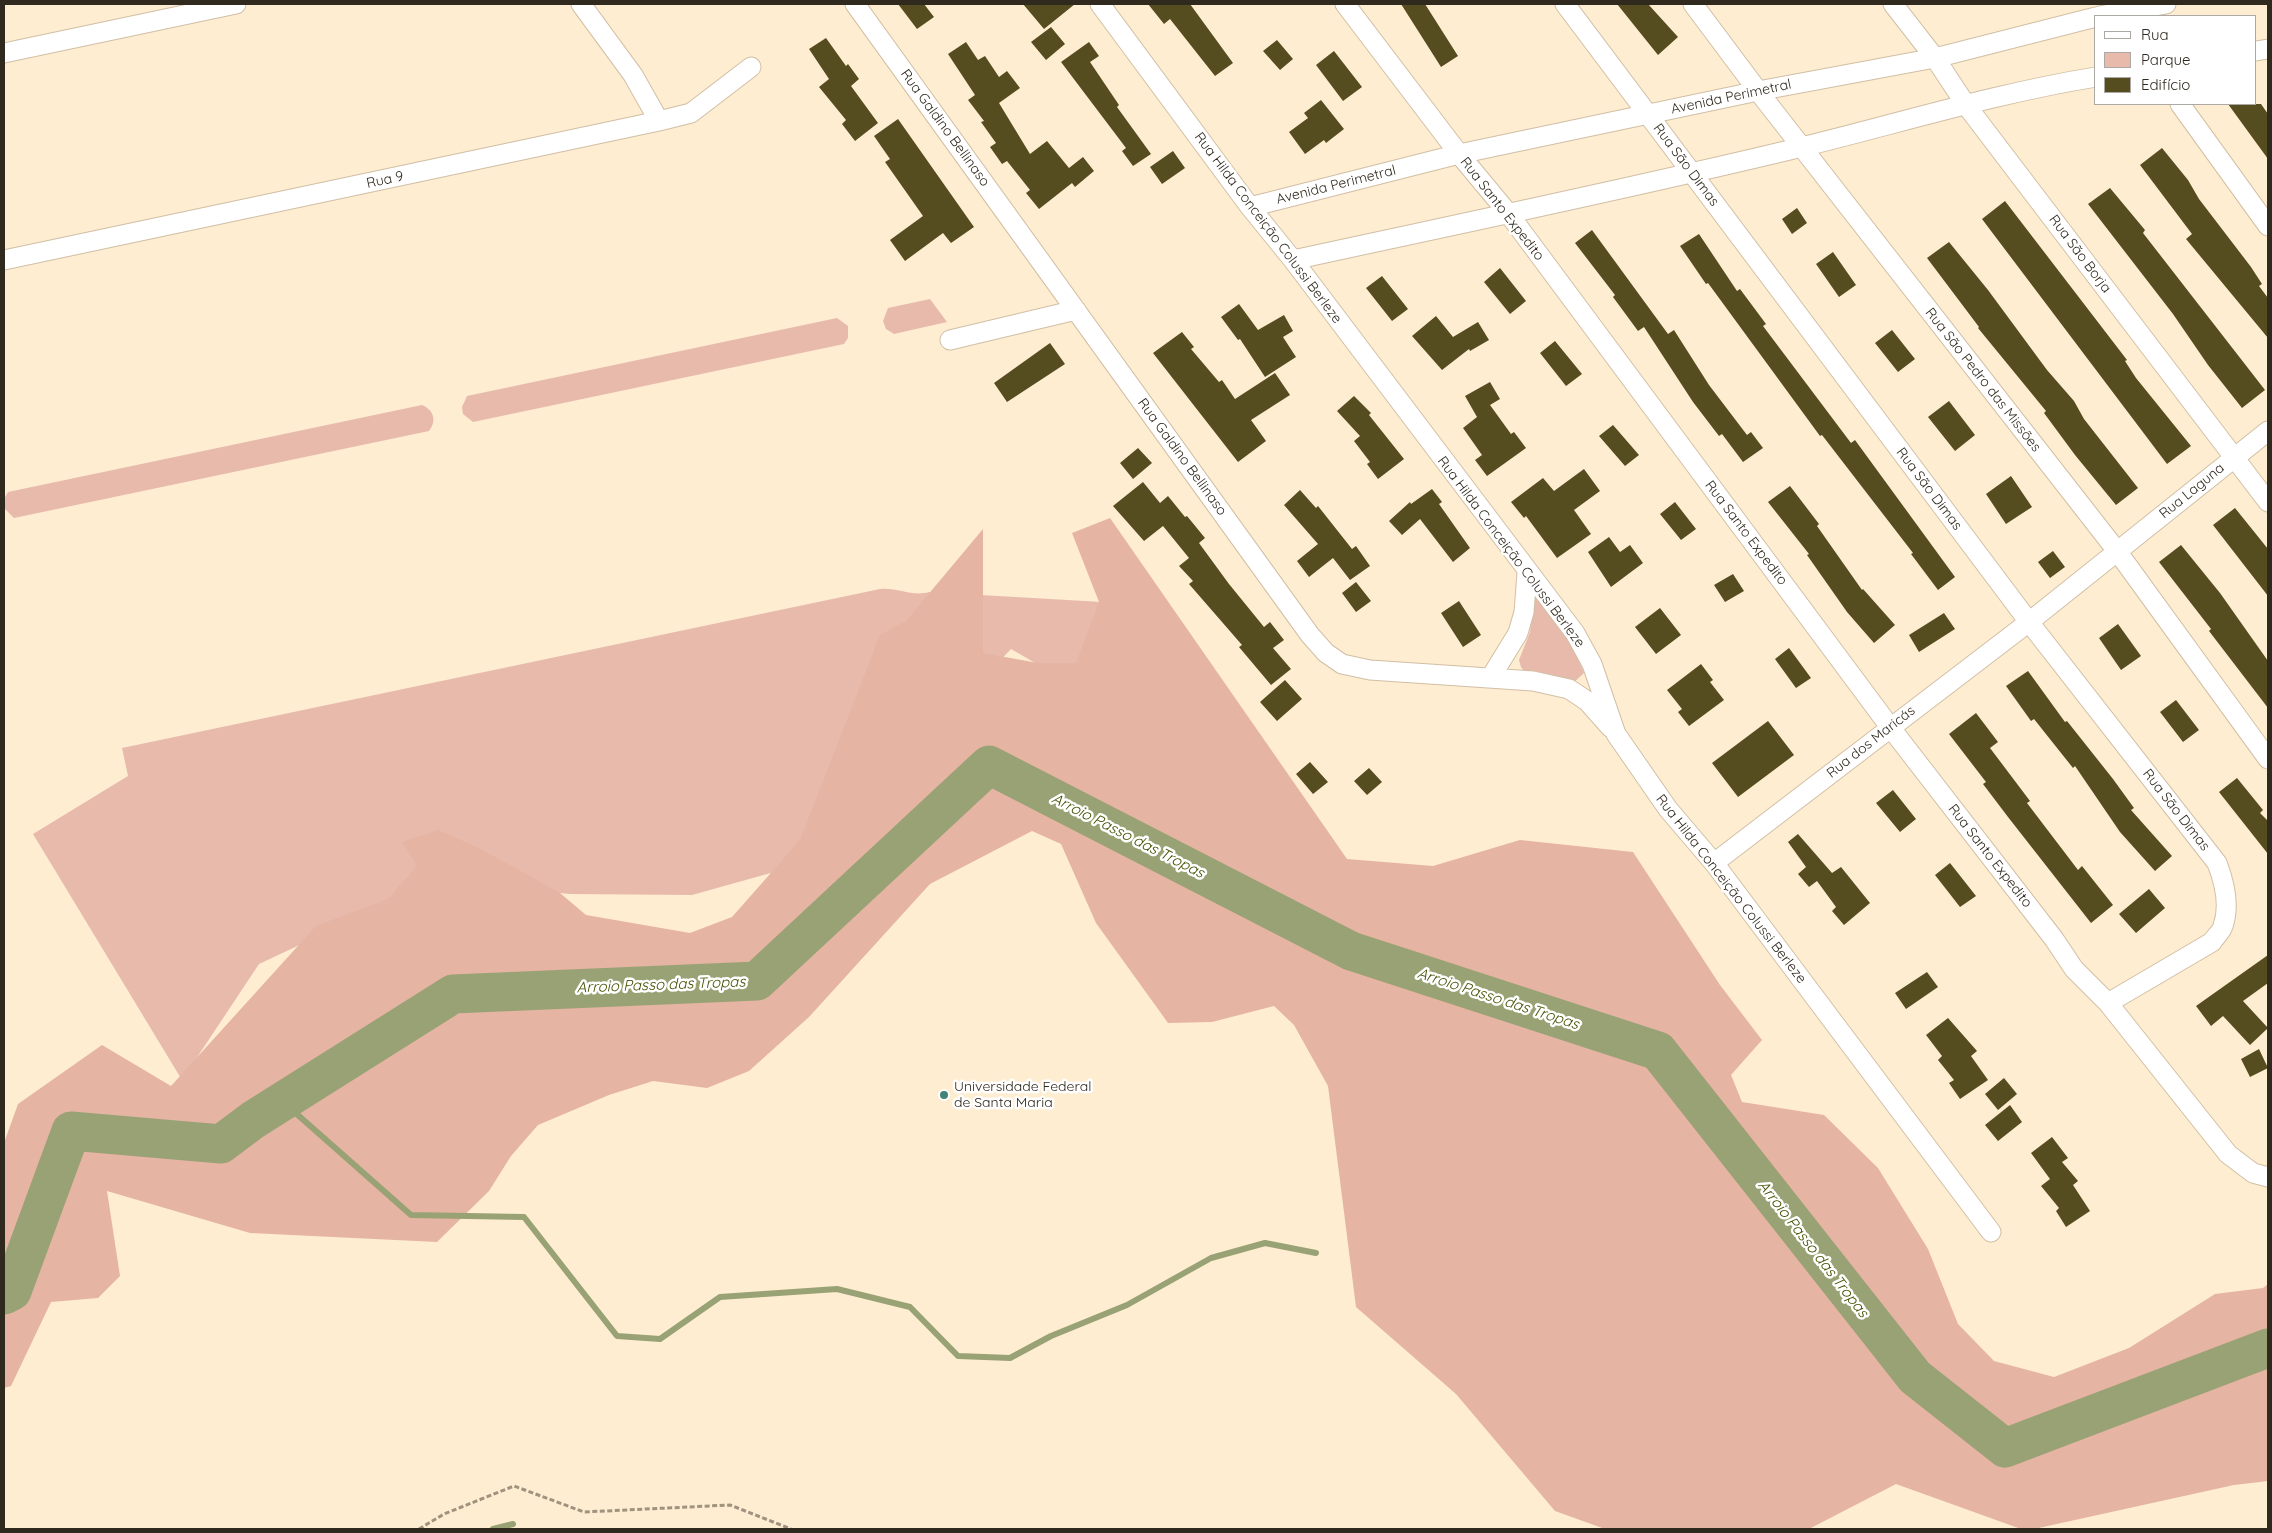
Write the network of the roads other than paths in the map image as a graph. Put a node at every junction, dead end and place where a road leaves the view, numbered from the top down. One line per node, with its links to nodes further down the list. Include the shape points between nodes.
1 (236, 4): 12 (street)
2 (581, 4): 20 (street, via 633,75)
3 (855, 4): 29 (street, Rua Galdino Bellinaso)
4 (1100, 4): 24 (street, Rua Hilda Conceição Colussi Berleze)
5 (1345, 4): 22 (street, Rua Santo Expedito)
6 (1564, 4): 19 (street, Rua São Dimas)
7 (1693, 4): 16 (street, Rua São Pedro das Missões)
8 (1893, 4): 13 (street, Rua São Borja)
9 (2166, 4): 10 (street, Avenida Perimetral)
10 (2108, 13)
11 (2094, 17): 13 (street, Avenida Perimetral)
12 (4, 53)
13 (1935, 58): 16 (street, Avenida Perimetral); 17 (street, Rua São Borja)
14 (751, 67): 20 (street, Rua 9, via 691,112)
15 (2094, 76): 17 (street)
16 (1758, 90): 19 (street, Avenida Perimetral); 21 (street, Rua São Pedro das Missões)
17 (1966, 105): 21 (street); 32 (street, Rua São Borja)
18 (2181, 105): 26 (street)
19 (1648, 115): 22 (street, Avenida Perimetral); 23 (street, Rua São Dimas)
20 (659, 121): 27 (street, Rua 9)
21 (1802, 147): 23 (street); 34 (street, Rua São Pedro das Missões)
22 (1459, 154): 24 (street, Avenida Perimetral); 25 (street, Rua Santo Expedito)
23 (1692, 172): 25 (street); 36 (street, Rua São Dimas)
24 (1250, 207): 28 (street, Rua Hilda Conceição Colussi Berleze)
25 (1508, 214): 28 (street); 40 (street, Rua Santo Expedito)
26 (2268, 226)
27 (4, 260)
28 (1293, 260): 35 (street, Rua Hilda Conceição Colussi Berleze)
29 (1076, 310): 30 (street); 38 (street, Rua Galdino Bellinaso, via 1326,653 1342,664 1370,670)
30 (950, 340)
31 (2268, 431): 32 (street, Rua Laguna)
32 (2235, 456): 33 (street, Rua São Borja); 34 (street, Rua Laguna)
33 (2268, 502)
34 (2117, 551): 36 (street, Rua Laguna); 42 (street, Rua São Pedro das Missões)
35 (1527, 573): 37 (street, Rua Hilda Conceição Colussi Berleze, via 1575,633); 38 (street, via 1524,612 1518,633)
36 (2029, 622): 40 (street, Rua dos Maricás); 44 (street, Rua São Dimas, via 2202,843 2224,879 2224,926 2212,942)
37 (1595, 673): 39 (street); 41 (street, Rua Hilda Conceição Colussi Berleze)
38 (1491, 677): 39 (street, Rua Galdino Bellinaso, via 1533,681)
39 (1576, 693): 41 (street, Rua Galdino Bellinaso)
40 (1890, 727): 43 (street, Rua dos Maricás); 44 (street, Rua Santo Expedito, via 2054,939 2074,970)
41 (1616, 734): 43 (street, Rua Hilda Conceição Colussi Berleze, via 1668,809)
42 (2268, 759)
43 (1714, 863): 46 (street, Rua Hilda Conceição Colussi Berleze)
44 (2108, 1003): 45 (street, Rua Santo Expedito, via 2228,1154 2253,1173)
45 (2268, 1177)
46 (1991, 1232)

